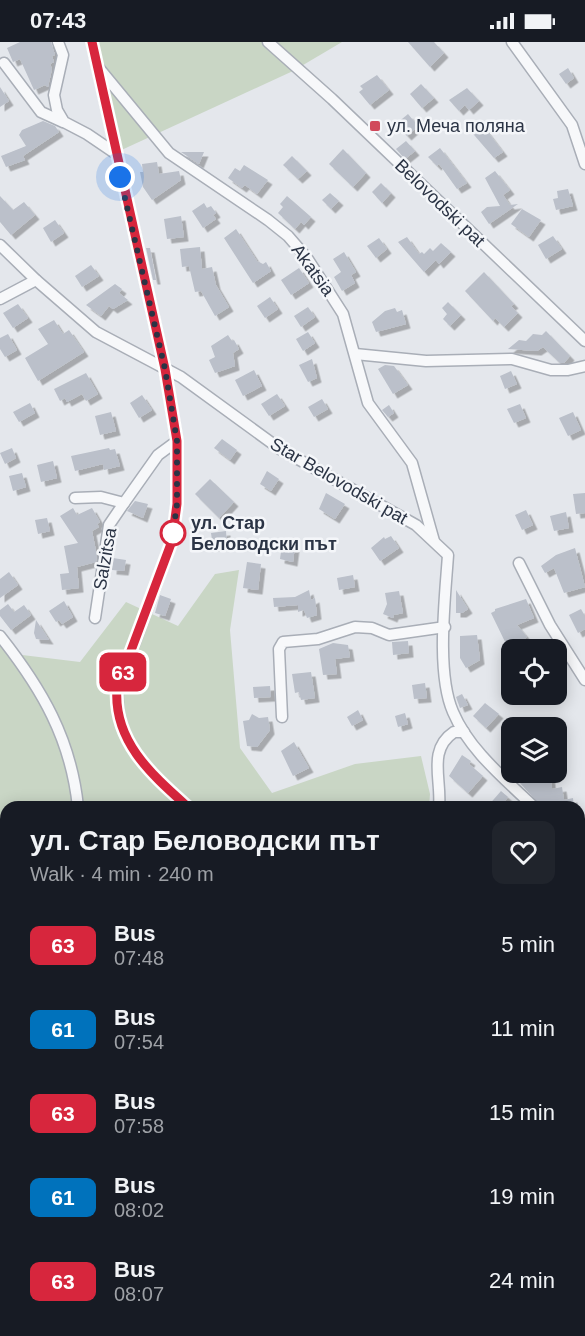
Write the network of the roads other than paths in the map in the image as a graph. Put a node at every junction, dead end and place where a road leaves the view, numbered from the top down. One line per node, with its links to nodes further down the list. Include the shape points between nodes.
1 (58, 42): 7 (street, via 63,55 54,95)
2 (92, 42): 6 (street)
3 (268, 42): 13 (street, Belovodski pat)
4 (512, 42): 9 (street, via 573,125)
5 (4, 63): 7 (street, via 41,112)
6 (96, 64): 8 (street); 14 (street, Akatsia, via 169,153 288,236 344,314)
7 (64, 122): 8 (street)
8 (115, 153): 16 (street)
9 (585, 164)
10 (0, 244): 11 (street, Star Belovodski pat)
11 (36, 280): 12 (street); 16 (street, Star Belovodski pat, via 96,332)
12 (0, 299)
13 (585, 340)
14 (356, 354): 15 (street, via 426,361 512,359 568,370); 20 (street, Akatsia, via 368,403 412,463)
15 (585, 366)
16 (165, 369): 17 (street); 20 (street, Star Belovodski pat, via 280,449 416,525)
17 (177, 441): 19 (street, Salzitsa, via 158,455); 29 (street, via 177,504 172,541 117,688 116,709 124,737)
18 (75, 498): 19 (street, Salzitsa, via 101,497)
19 (124, 503): 22 (street, Salzitsa, via 109,525)
20 (434, 541): 23 (street, Star Belovodski pat, via 448,555)
21 (519, 563): 25 (street, via 550,625)
22 (95, 618)
23 (445, 627): 26 (street, via 389,635 355,627 318,639 283,642 279,649); 27 (street, Star Belovodski pat, via 447,693)
24 (0, 636): 28 (street, via 41,694 61,731)
25 (585, 680)
26 (282, 717)
27 (464, 732): 30 (street, via 454,732 439,747); 31 (street, Star Belovodski pat)
28 (77, 801)
29 (183, 801)
30 (439, 801)
31 (528, 801)

